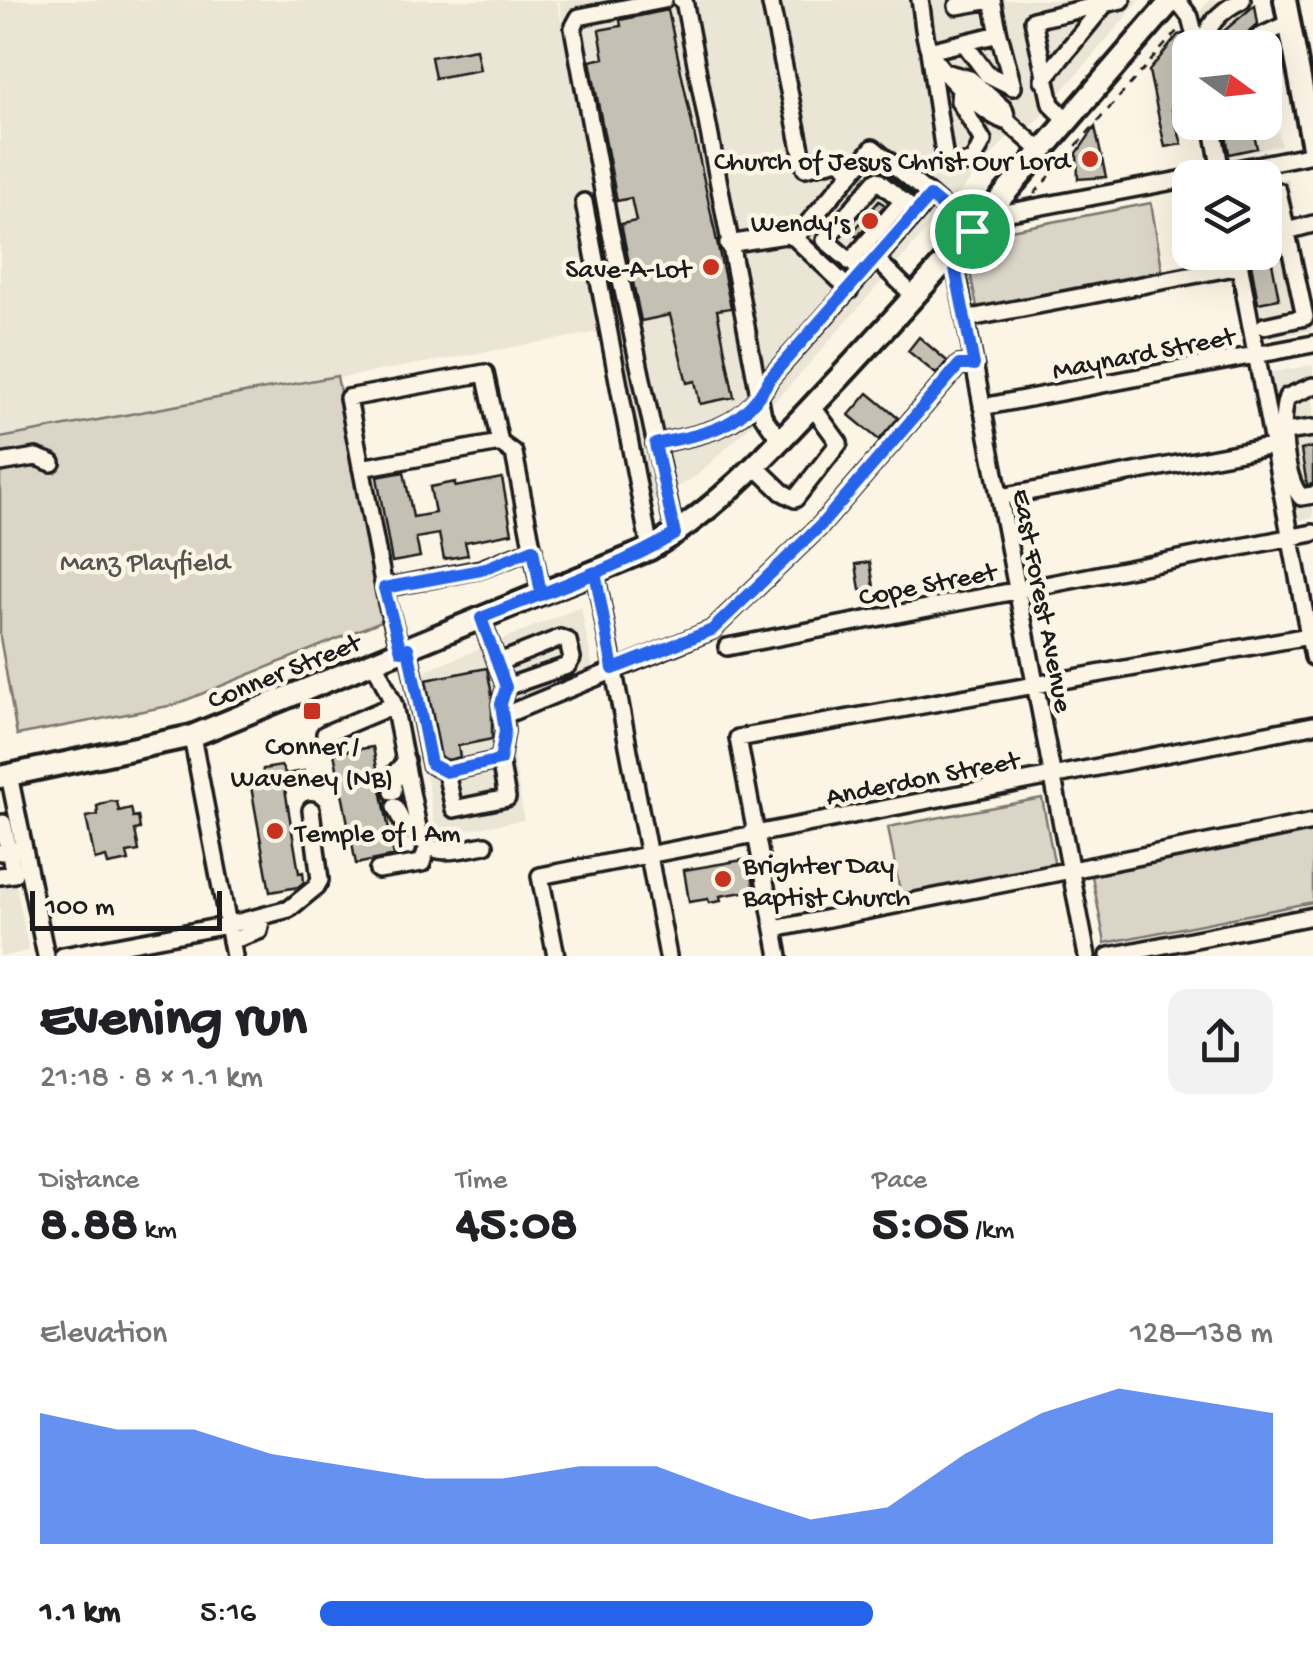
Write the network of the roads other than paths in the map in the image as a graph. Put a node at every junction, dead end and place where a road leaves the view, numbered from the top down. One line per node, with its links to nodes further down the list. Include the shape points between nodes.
1 (664, 0): 61 (street, via 579,18 573,28)
2 (682, 0): 38 (street)
3 (770, 0): 27 (street, via 804,168 839,160)
4 (920, 0): 18 (street)
5 (992, 0): 11 (street); 16 (street)
6 (1122, 0): 10 (street)
7 (1242, 0): 14 (street)
8 (1285, 0): 12 (main road)
9 (1167, 2): 13 (street, via 1190,17); 22 (main road, Conner Street)
10 (1105, 4): 20 (street); 20 (street, via 1031,12)
11 (958, 6)
12 (1290, 24): 15 (street); 24 (main road)
13 (1195, 30)
14 (1208, 30)
15 (1276, 30)
16 (999, 34): 17 (street); 17 (street, via 1012,87 987,74)
17 (964, 42): 18 (street)
18 (929, 51): 19 (street); 21 (street, via 945,160 954,166 974,161 983,140)
19 (948, 73): 21 (street); 23 (street, via 970,79 1004,109)
20 (1043, 80): 22 (street, via 1051,104)
21 (960, 89): 23 (street)
22 (1068, 121): 25 (main road, Conner Street)
23 (1008, 122): 25 (street)
24 (1313, 150): 26 (street)
25 (1040, 152): 34 (main road, Conner Street)
26 (1277, 160)
27 (853, 171): 29 (street, via 873,148); 37 (street)
28 (1172, 182): 34 (street)
29 (930, 196): 33 (street); 34 (street)
30 (903, 201): 33 (street); 41 (street); 41 (street, via 878,180 825,240)
31 (584, 202): 71 (street)
32 (1282, 210): 36 (street)
33 (916, 212): 40 (street)
34 (978, 224): 39 (main road, Conner Street)
35 (1313, 224): 36 (street)
36 (1286, 230): 47 (street)
37 (795, 238): 38 (street); 45 (street)
38 (728, 244): 54 (street)
39 (952, 253): 46 (main road, Conner Street); 48 (street, East Forest Avenue)
40 (876, 259): 44 (street); 46 (street)
41 (850, 262): 44 (street)
42 (1190, 270): 48 (street)
43 (1241, 270): 51 (street)
44 (864, 274): 45 (street)
45 (850, 290): 54 (street, via 770,378)
46 (914, 296): 55 (main road, Conner Street)
47 (1308, 306): 50 (street, via 1305,317 1270,325)
48 (965, 320): 52 (street, East Forest Avenue)
49 (1313, 344): 50 (street, Maynard Street)
50 (1280, 350): 51 (street, Maynard Street)
51 (1257, 354): 56 (street, Maynard Street); 58 (street)
52 (974, 365): 56 (street, East Forest Avenue); 84 (street, via 959,365 821,525 712,630)
53 (1313, 386): 58 (street, via 1287,396)
54 (760, 399): 59 (street); 61 (street, via 720,430)
55 (812, 406): 59 (main road, Conner Street); 64 (street, via 838,444 794,499)
56 (982, 407): 67 (street, East Forest Avenue)
57 (1313, 428): 58 (street)
58 (1280, 439): 66 (street, via 1292,488 1301,498); 67 (street); 70 (street)
59 (780, 440): 64 (main road, Conner Street)
60 (500, 443): 65 (street); 65 (street, via 486,373 348,398); 72 (street, via 514,453)
61 (655, 444): 69 (street)
62 (0, 463): 63 (street, via 36,457)
63 (52, 464)
64 (756, 466): 69 (main road, Conner Street)
65 (362, 468): 74 (street)
66 (1313, 494)
67 (1000, 497): 75 (street, East Forest Avenue)
68 (1313, 533): 70 (street, Cope Street)
69 (675, 534): 71 (main road, Conner Street)
70 (1292, 537): 75 (street, Cope Street); 78 (street)
71 (650, 548): 73 (main road, Conner Street)
72 (533, 549): 74 (street, via 481,570); 76 (street)
73 (595, 572): 76 (main road, Conner Street); 84 (street)
74 (384, 588): 80 (street)
75 (1017, 590): 79 (street, Cope Street); 85 (street, East Forest Avenue)
76 (541, 594): 77 (main road, Conner Street)
77 (481, 618): 80 (main road, Conner Street); 83 (street)
78 (1309, 636): 81 (street); 85 (street)
79 (727, 647)
80 (405, 649): 82 (main road, Conner Street); 94 (street, via 431,764)
81 (1313, 657)
82 (374, 662): 87 (street); 91 (main road, Conner Street)
83 (499, 662): 86 (street); 86 (street, via 560,638 568,641 567,666)
84 (613, 669): 88 (street); 105 (street)
85 (1035, 686): 95 (street, East Forest Avenue); 101 (street, via 738,738)
86 (506, 687): 93 (street)
87 (394, 705): 90 (street); 92 (street)
88 (512, 712)
89 (1313, 725): 95 (street, Anderdon Street)
90 (324, 734)
91 (192, 736): 96 (main road, Conner Street); 111 (street)
92 (406, 760): 100 (street); 100 (street, via 395,773 394,799 403,824)
93 (500, 760): 94 (street); 94 (street, via 507,798 454,809)
94 (446, 772)
95 (1052, 775): 101 (street, Anderdon Street); 107 (street, East Forest Avenue)
96 (4, 776): 104 (street)
97 (310, 810): 111 (street, via 316,887)
98 (1313, 822): 107 (street)
99 (0, 824): 104 (street)
100 (419, 833): 103 (street)
101 (756, 834): 105 (street, Anderdon Street); 110 (street)
102 (485, 845): 103 (street)
103 (428, 848): 106 (street, via 422,864)
104 (11, 850): 108 (street, via 14,874); 112 (street)
105 (648, 854): 114 (street, Anderdon Street, via 540,876); 115 (street)
106 (378, 870)
107 (1070, 872): 110 (street); 117 (street, East Forest Avenue)
108 (0, 876)
109 (1313, 916): 118 (street)
110 (774, 929): 116 (street)
111 (231, 941): 113 (street)
112 (46, 956)
113 (63, 956)
114 (556, 956)
115 (668, 956)
116 (780, 956)
117 (1087, 956)
118 (1110, 956)

